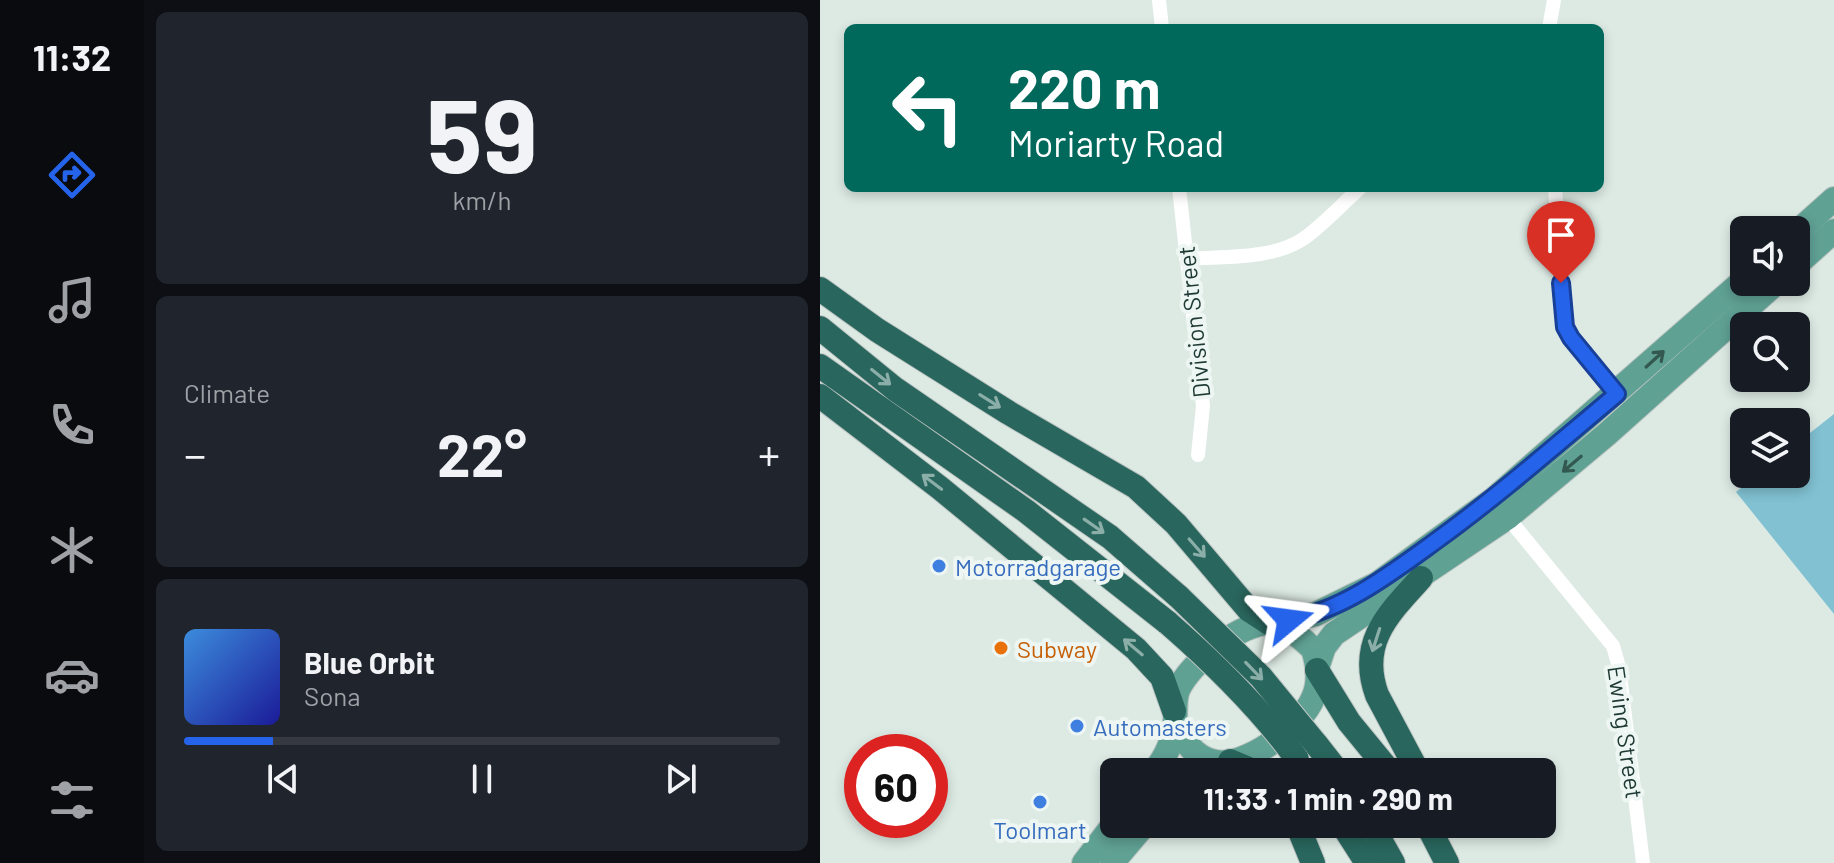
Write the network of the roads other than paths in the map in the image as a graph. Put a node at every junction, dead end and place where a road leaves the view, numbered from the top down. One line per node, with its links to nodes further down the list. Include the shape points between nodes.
1 (1159, 0): 3 (street)
2 (1554, 0): 4 (street)
3 (1162, 24)
4 (1550, 24)
5 (1179, 192): 12 (street, Division Street)
6 (1356, 192): 12 (street, via 1289,246)
7 (1555, 192): 19 (street, via 1565,327)
8 (1834, 199): 9 (main road)
9 (1810, 220)
10 (1834, 231): 11 (main road)
11 (1810, 252)
12 (1186, 259): 22 (street, Division Street, via 1203,406)
13 (820, 289): 25 (highway, one-way to 25, via 1009,413 1136,487 1176,524 1249,610)
14 (1730, 294): 19 (main road, one-way to 14)
15 (1759, 296): 19 (main road)
16 (820, 328): 31 (highway, one-way to 31, bridge, via 895,389 1110,537 1179,597 1261,677)
17 (820, 366): 31 (highway, bridge, via 1026,511 1168,623)
18 (820, 396): 27 (highway, one-way to 18, via 1162,677 1136,649)
19 (1624, 403): 20 (main road); 21 (main road)
20 (1607, 434): 21 (main road, via 1592,428); 23 (main road, one-way to 23)
21 (1555, 447): 23 (main road)
22 (1198, 455)
23 (1501, 508): 24 (main road); 25 (main road, via 1377,584 1316,614); 48 (street, Ewing Street, via 1613,646)
24 (1421, 578): 26 (main road, via 1334,634); 33 (highway, one-way to 33, via 1387,616 1371,662 1377,695)
25 (1271, 624): 26 (main road, via 1310,646); 27 (main road, via 1241,631 1205,657 1179,688)
26 (1317, 669): 30 (main road, via 1313,700 1296,722); 32 (highway)
27 (1175, 716): 28 (main road); 29 (main road, via 1183,738)
28 (1163, 758)
29 (1205, 758)
30 (1242, 758)
31 (1307, 758)
32 (1379, 758)
33 (1411, 758)
34 (1103, 838): 41 (main road)
35 (1133, 838): 42 (main road)
36 (1303, 838): 43 (highway)
37 (1351, 838): 44 (highway)
38 (1379, 838): 45 (highway)
39 (1434, 838): 46 (highway)
40 (1450, 838): 47 (highway)
41 (1084, 863)
42 (1112, 863)
43 (1313, 863)
44 (1367, 863)
45 (1393, 863)
46 (1447, 863)
47 (1460, 863)
48 (1643, 863)

